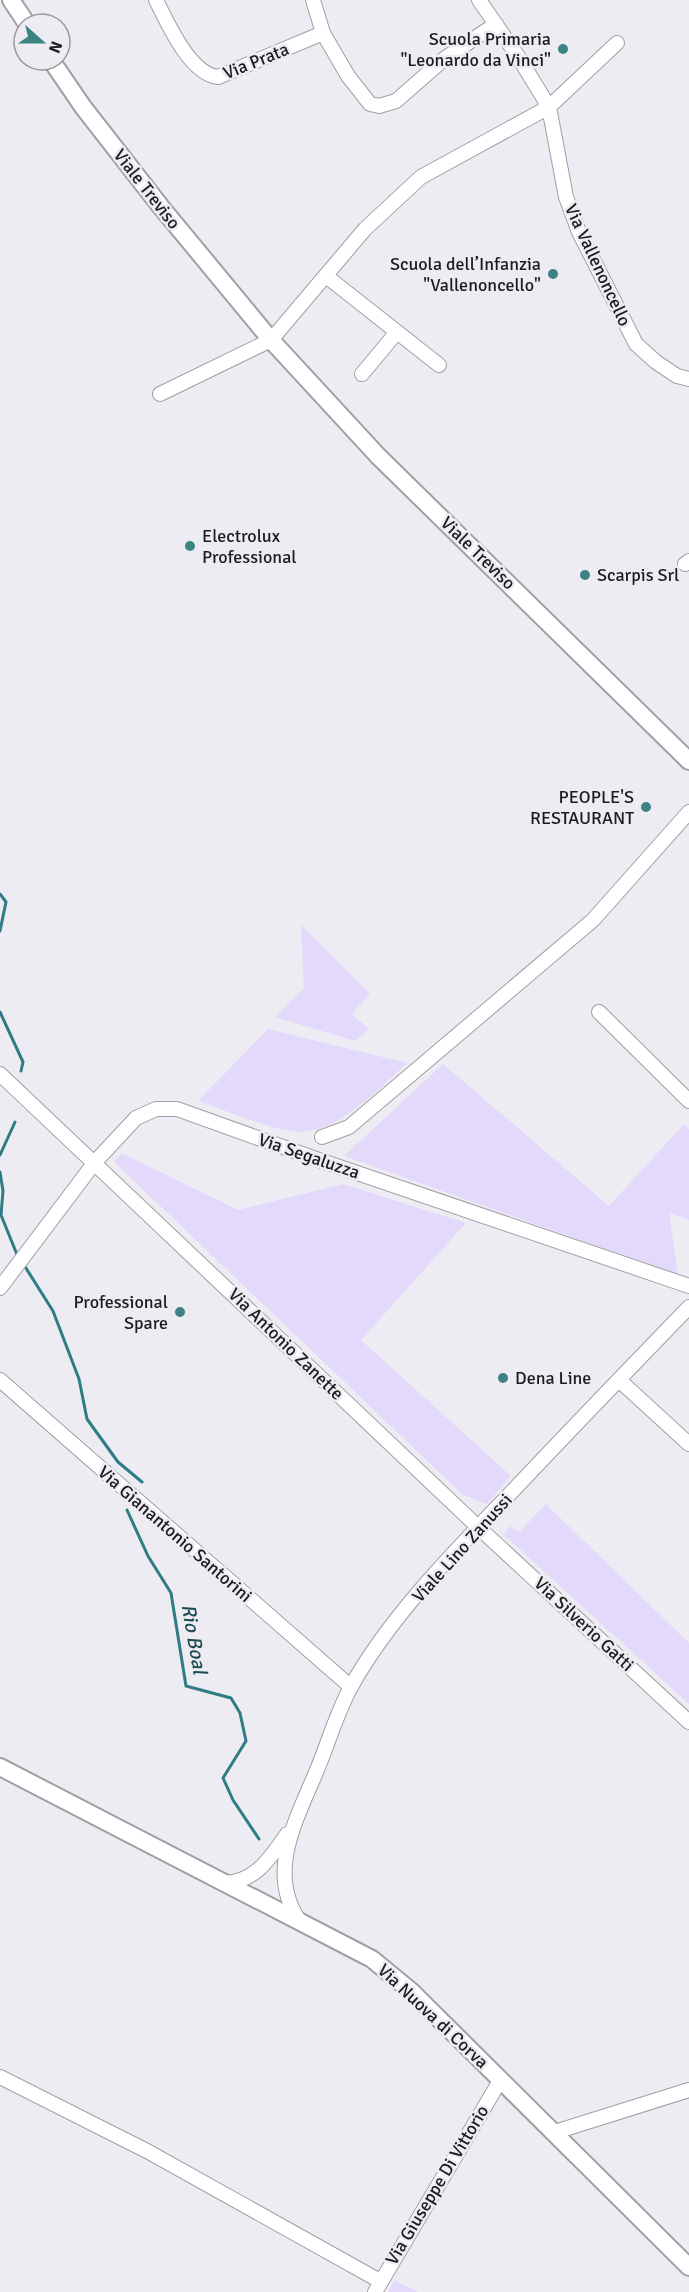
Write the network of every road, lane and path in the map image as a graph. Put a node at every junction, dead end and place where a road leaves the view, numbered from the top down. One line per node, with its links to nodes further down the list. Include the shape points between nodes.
1 (156, 0): 5 (street, Via Prata, via 193,63 206,76 218,77)
2 (313, 0): 5 (street)
3 (478, 0): 4 (street)
4 (495, 24): 5 (street, via 444,59 396,100 379,106 370,104 357,90); 8 (street)
5 (323, 33)
6 (617, 43): 8 (street)
7 (59, 72): 11 (main road, Viale Treviso, via 82,108)
8 (549, 108): 9 (street, via 421,177 365,229); 14 (street, Via Vallenoncello, via 569,206 636,344 677,376)
9 (326, 276): 10 (street); 11 (street)
10 (397, 332): 12 (street); 13 (street)
11 (271, 340): 15 (street); 16 (main road, Viale Treviso, via 378,456)
12 (439, 365)
13 (362, 374)
14 (689, 379)
15 (160, 394)
16 (689, 761)
17 (689, 812): 21 (street, via 593,920 349,1126)
18 (599, 1012): 20 (street)
19 (0, 1074): 22 (street, Via Antonio Zanette)
20 (689, 1101)
21 (322, 1137)
22 (95, 1162): 23 (street, Via Segaluzza, via 136,1118 156,1109 177,1109); 24 (street, Via Segaluzza); 29 (street, Via Antonio Zanette)
23 (689, 1286)
24 (0, 1288)
25 (689, 1307): 27 (street, Viale Lino Zanussi)
26 (0, 1380): 30 (street, Via Gianantonio Santorini)
27 (619, 1380): 28 (street); 29 (street, Viale Lino Zanussi)
28 (689, 1444)
29 (478, 1527): 30 (street, Viale Lino Zanussi, via 414,1600); 31 (street, Via Silverio Gatti)
30 (351, 1687): 33 (street, Viale Lino Zanussi)
31 (689, 1722)
32 (0, 1767): 36 (main road, Via Nuova di Corva)
33 (292, 1827): 34 (street, Viale Lino Zanussi); 35 (street, Viale Lino Zanussi)
34 (260, 1870): 36 (street, Viale Lino Zanussi, via 236,1883); 37 (street, Viale Lino Zanussi)
35 (283, 1882): 37 (street, Viale Lino Zanussi); 38 (street, Viale Lino Zanussi, via 292,1911)
36 (224, 1883): 37 (main road, Via Nuova di Corva)
37 (260, 1901): 38 (main road, Via Nuova di Corva)
38 (300, 1922): 40 (main road, Via Nuova di Corva, via 372,1959 412,1992)
39 (0, 2077): 44 (street, via 147,2151)
40 (501, 2079): 42 (main road, Via Nuova di Corva); 44 (street, Via Giuseppe Di Vittorio)
41 (689, 2090): 42 (street)
42 (555, 2132): 43 (main road, Via Nuova di Corva)
43 (689, 2267)
44 (378, 2287)

